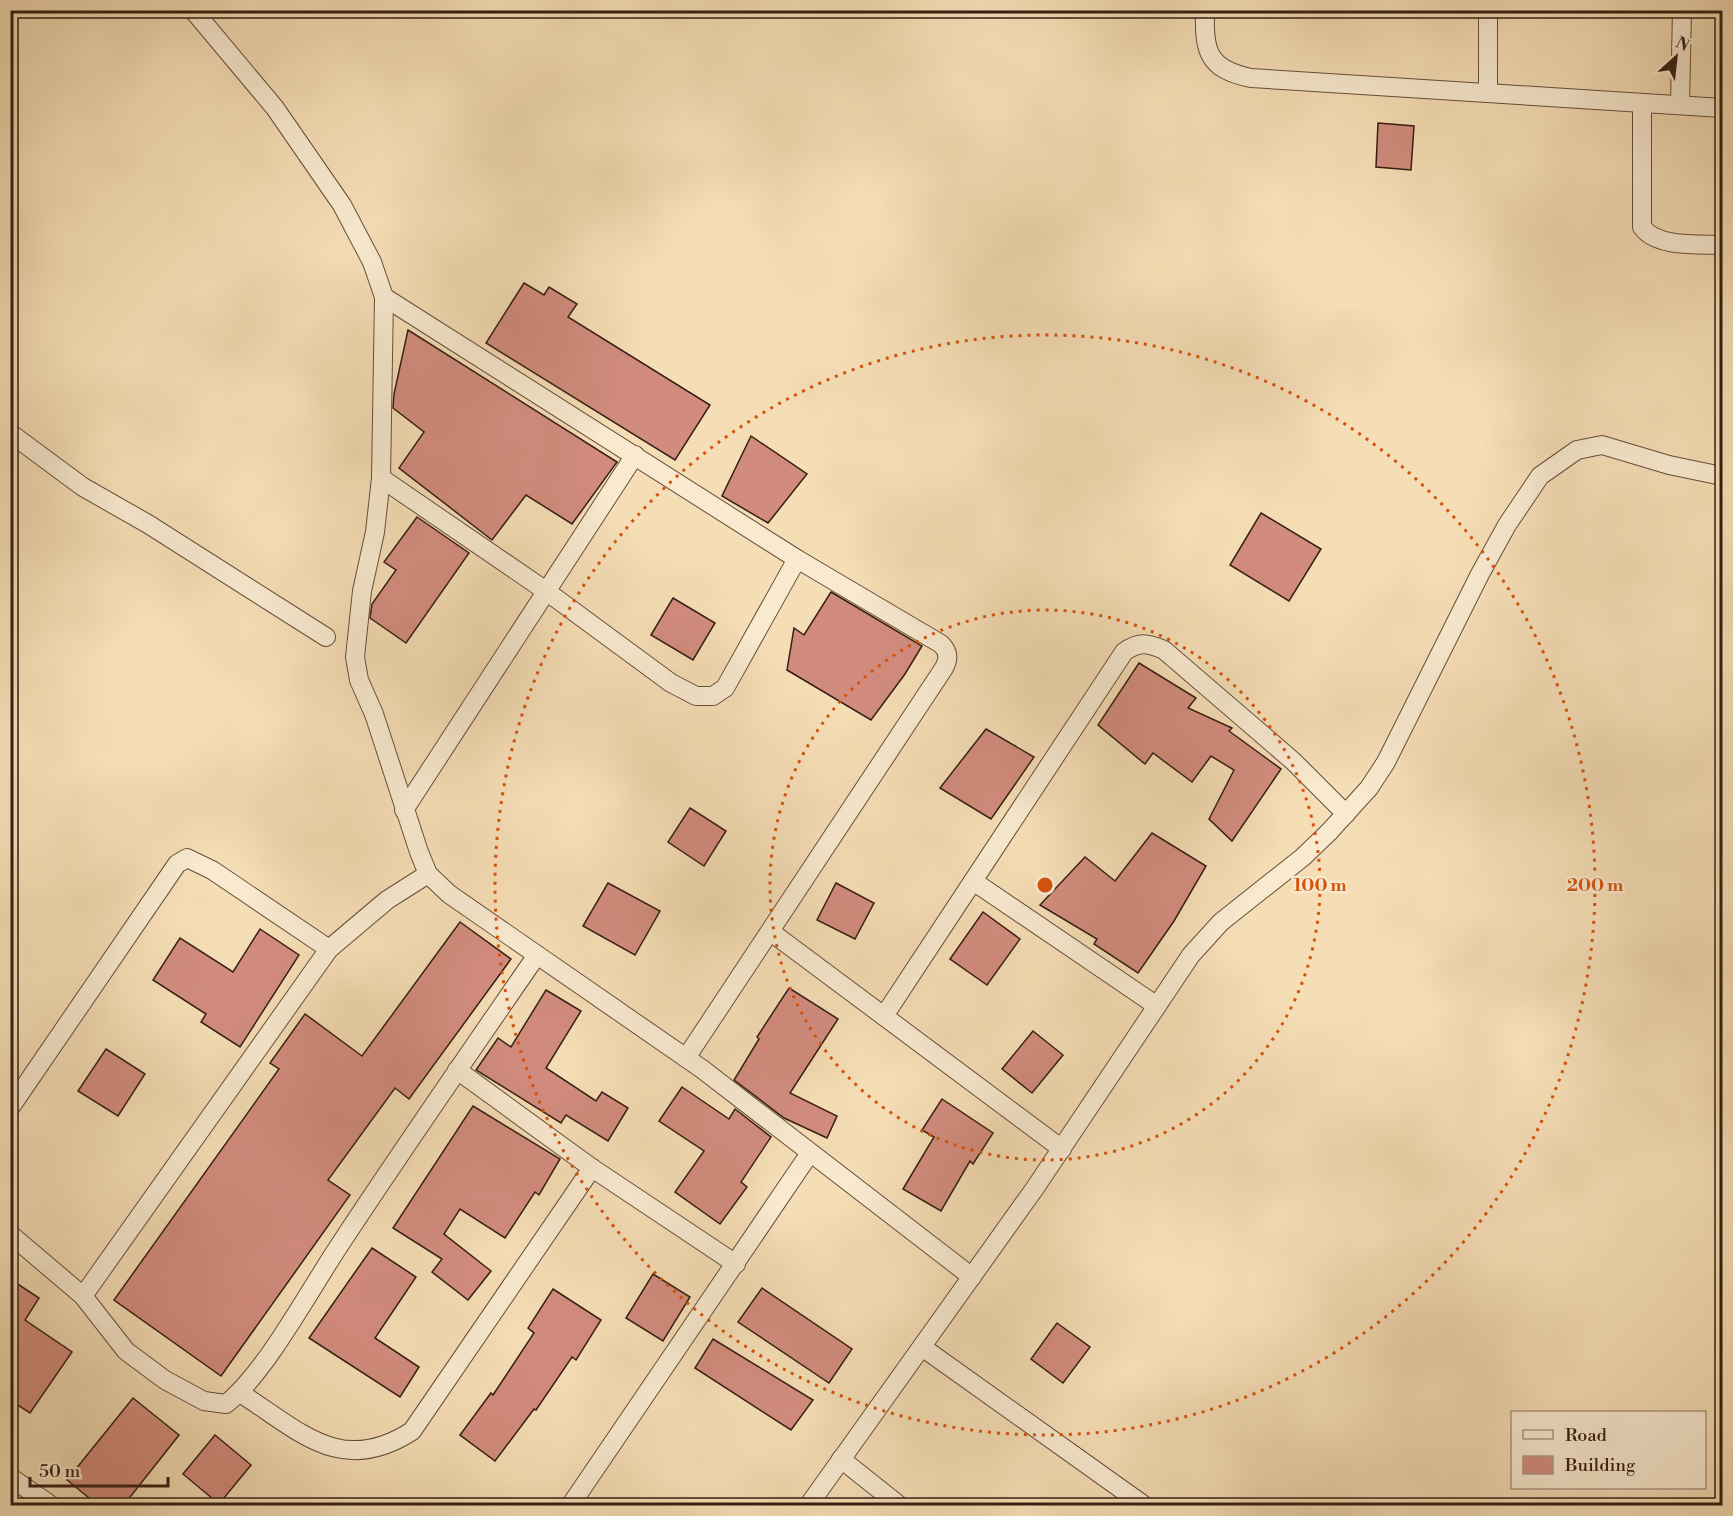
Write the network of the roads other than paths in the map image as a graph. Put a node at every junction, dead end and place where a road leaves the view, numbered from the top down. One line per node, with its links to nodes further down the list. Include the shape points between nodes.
1 (193, 10): 10 (street, via 275,108 342,205 372,262)
2 (1205, 10): 5 (street, via 1204,41 1208,52 1222,68 1235,74)
3 (1488, 10): 5 (street)
4 (1682, 10): 7 (street)
5 (1488, 93): 6 (street)
6 (1642, 103): 7 (street); 9 (street, via 1642,227 1659,239)
7 (1680, 105): 8 (street)
8 (1722, 108)
9 (1722, 245)
10 (384, 297): 12 (street); 14 (street)
11 (10, 433): 17 (street, via 83,487)
12 (635, 455): 15 (street); 16 (street)
13 (1722, 476): 19 (street, via 1602,445 1577,450 1540,476 1480,574 1386,762)
14 (381, 478): 16 (street); 18 (street, via 355,657 359,680 374,714)
15 (797, 559): 16 (street, via 725,688 713,696 696,696 671,683); 22 (street, via 941,644 948,661)
16 (546, 591): 18 (street)
17 (327, 638)
18 (404, 810): 20 (street)
19 (1346, 814): 21 (street, via 1227,701 1164,650 1141,643 1124,652); 25 (street, via 1303,857 1221,922 1191,955)
20 (429, 874): 23 (street, via 387,900); 24 (street, via 449,894)
21 (973, 881): 25 (street); 26 (street)
22 (771, 932): 26 (street); 27 (street)
23 (329, 950): 29 (street, via 212,870 187,858 177,864); 36 (street)
24 (537, 955): 27 (street); 28 (street)
25 (1157, 1006): 30 (street)
26 (884, 1016): 30 (street)
27 (686, 1058): 31 (street)
28 (458, 1070): 32 (street); 38 (street)
29 (10, 1108)
30 (1062, 1149): 35 (street)
31 (810, 1153): 34 (street); 35 (street)
32 (592, 1168): 34 (street); 38 (street, via 412,1431 390,1445 360,1452 339,1450 317,1442)
33 (10, 1234): 36 (street)
34 (736, 1264): 42 (street)
35 (972, 1277): 37 (street)
36 (83, 1296): 38 (street, via 126,1351 165,1380 204,1401 226,1404)
37 (922, 1347): 39 (street); 45 (street)
38 (240, 1393)
39 (841, 1459): 43 (street); 44 (street)
40 (10, 1477): 41 (street)
41 (52, 1506)
42 (570, 1506)
43 (808, 1506)
44 (900, 1506)
45 (1145, 1506)

